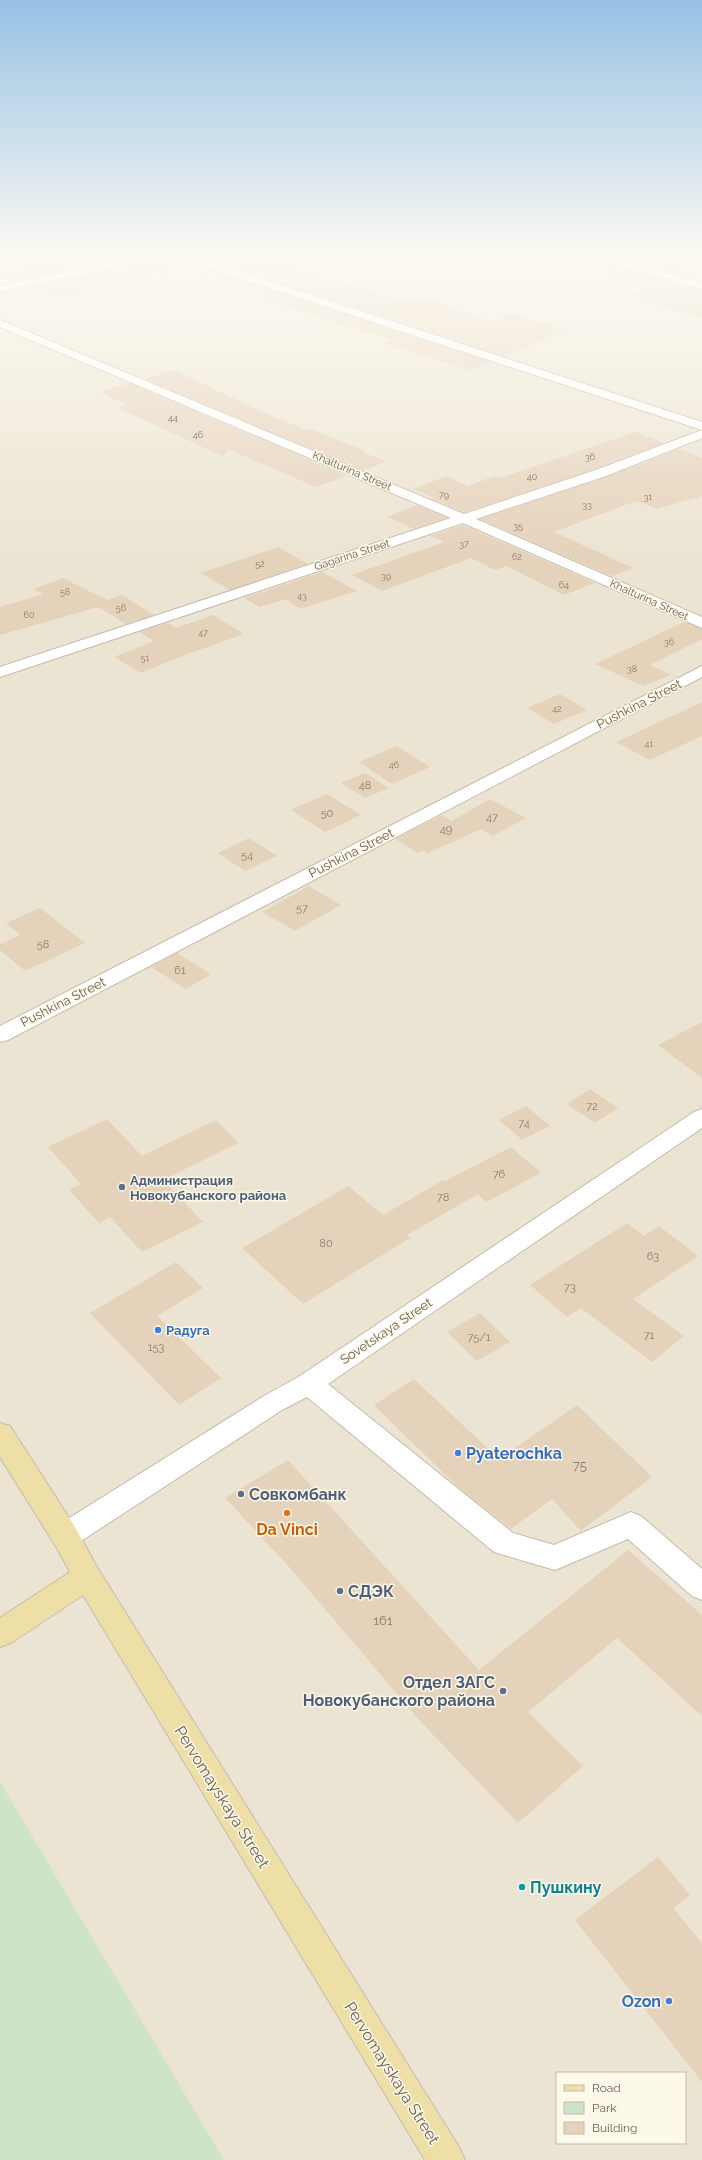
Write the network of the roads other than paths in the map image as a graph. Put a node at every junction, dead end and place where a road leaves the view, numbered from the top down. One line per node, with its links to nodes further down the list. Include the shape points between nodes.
1 (73, 354): 5 (street, Khalturina Street)
2 (481, 354): 3 (street)
3 (702, 426)
4 (702, 434): 5 (street, Gagarina Street, via 601,473)
5 (462, 518): 6 (street, Khalturina Street); 8 (street, Gagarina Street)
6 (702, 623)
7 (702, 671): 9 (street, Pushkina Street)
8 (0, 672)
9 (0, 1035)
10 (702, 1117): 11 (street, Sovetskaya Street)
11 (309, 1383): 13 (street, Sovetskaya Street, via 273,1403); 15 (street, via 504,1543 555,1558 631,1524)
12 (0, 1434): 13 (main road, Pervomayskaya Street)
13 (65, 1536): 14 (main road, Pervomayskaya Street)
14 (86, 1576): 16 (main road); 17 (main road, Pervomayskaya Street)
15 (702, 1586)
16 (0, 1634)
17 (446, 2160)

